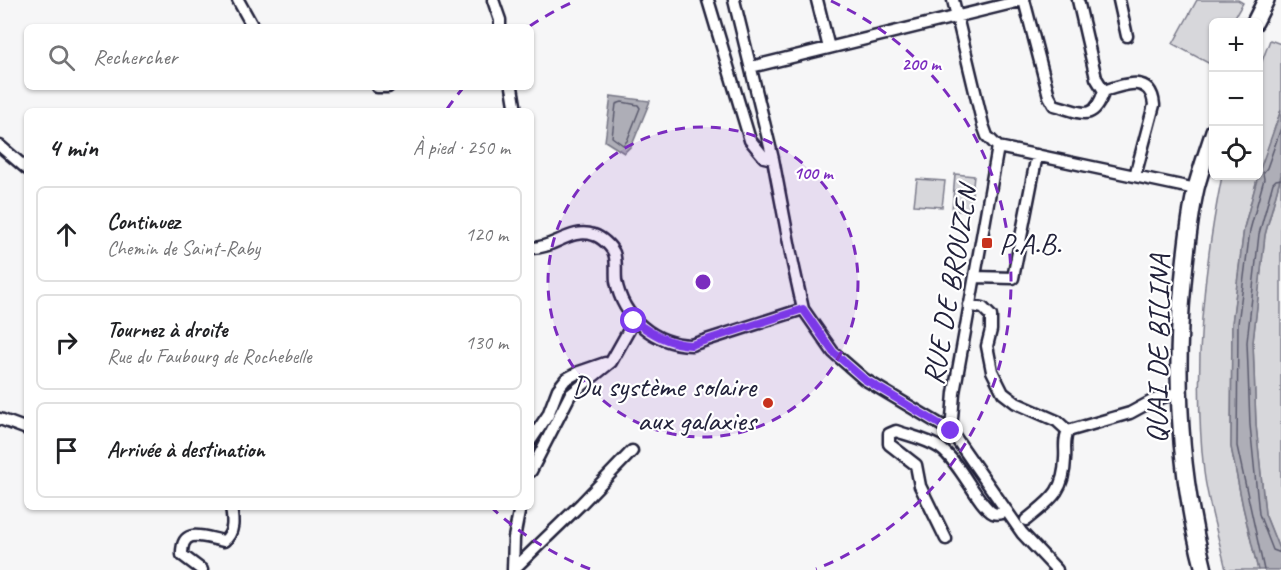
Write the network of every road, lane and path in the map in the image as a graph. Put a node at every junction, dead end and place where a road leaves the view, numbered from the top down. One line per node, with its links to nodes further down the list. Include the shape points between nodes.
1 (238, 0): 13 (street)
2 (493, 0): 14 (street)
3 (708, 0): 25 (street, via 750,140 764,157)
4 (734, 0): 17 (street)
5 (817, 0): 16 (street)
6 (952, 0): 11 (street)
7 (1024, 0): 11 (street); 19 (street, via 1054,105 1091,112 1099,107)
8 (1078, 0): 19 (street, via 1096,78)
9 (1119, 0): 15 (street)
10 (1266, 0): 12 (main road)
11 (956, 17): 16 (street); 22 (street, via 983,125)
12 (1257, 18)
13 (251, 24)
14 (500, 24)
15 (1127, 36)
16 (829, 48): 17 (street)
17 (751, 67): 25 (street)
18 (512, 90): 20 (street)
19 (1104, 91): 27 (street, via 1127,83 1147,88 1153,95 1154,105)
20 (516, 108)
21 (0, 146): 26 (street)
22 (998, 147): 24 (street); 30 (street, RUE DE BROUZEN)
23 (1209, 147): 28 (main road, QUAI DE BILINA)
24 (1037, 155): 27 (street); 30 (street, via 1013,278)
25 (773, 159): 32 (street)
26 (24, 166)
27 (1135, 176): 28 (street)
28 (1196, 189): 35 (main road, QUAI DE BILINA, via 1180,313)
29 (534, 248): 33 (street, via 573,235 593,234 601,239 614,253 616,282)
30 (975, 277): 31 (street, RUE DE BROUZEN)
31 (969, 305): 38 (street, RUE DE BROUZEN); 39 (street, via 983,308 991,316 987,346 992,372 1003,393 1057,421)
32 (803, 309): 33 (street, via 691,345 659,338); 38 (street, via 833,352 864,379)
33 (634, 321): 34 (street)
34 (611, 362): 40 (street, via 566,379); 42 (street, via 570,395)
35 (1179, 392): 39 (street, via 1130,413); 51 (main road, QUAI DE BILINA, via 1184,473)
36 (0, 419): 37 (street)
37 (24, 428)
38 (951, 431): 45 (street)
39 (1068, 431): 46 (street, via 1064,477 1056,495)
40 (534, 436)
41 (632, 451): 49 (street)
42 (534, 465)
43 (232, 510): 48 (street, via 230,537 224,541 195,534 182,546 182,555)
44 (519, 510): 49 (street)
45 (1007, 511): 47 (street, via 993,513 939,448 896,431 890,434 890,444 916,465 920,486); 50 (street)
46 (1026, 520)
47 (946, 539)
48 (202, 570)
49 (513, 570)
50 (1057, 570)
51 (1204, 570)

